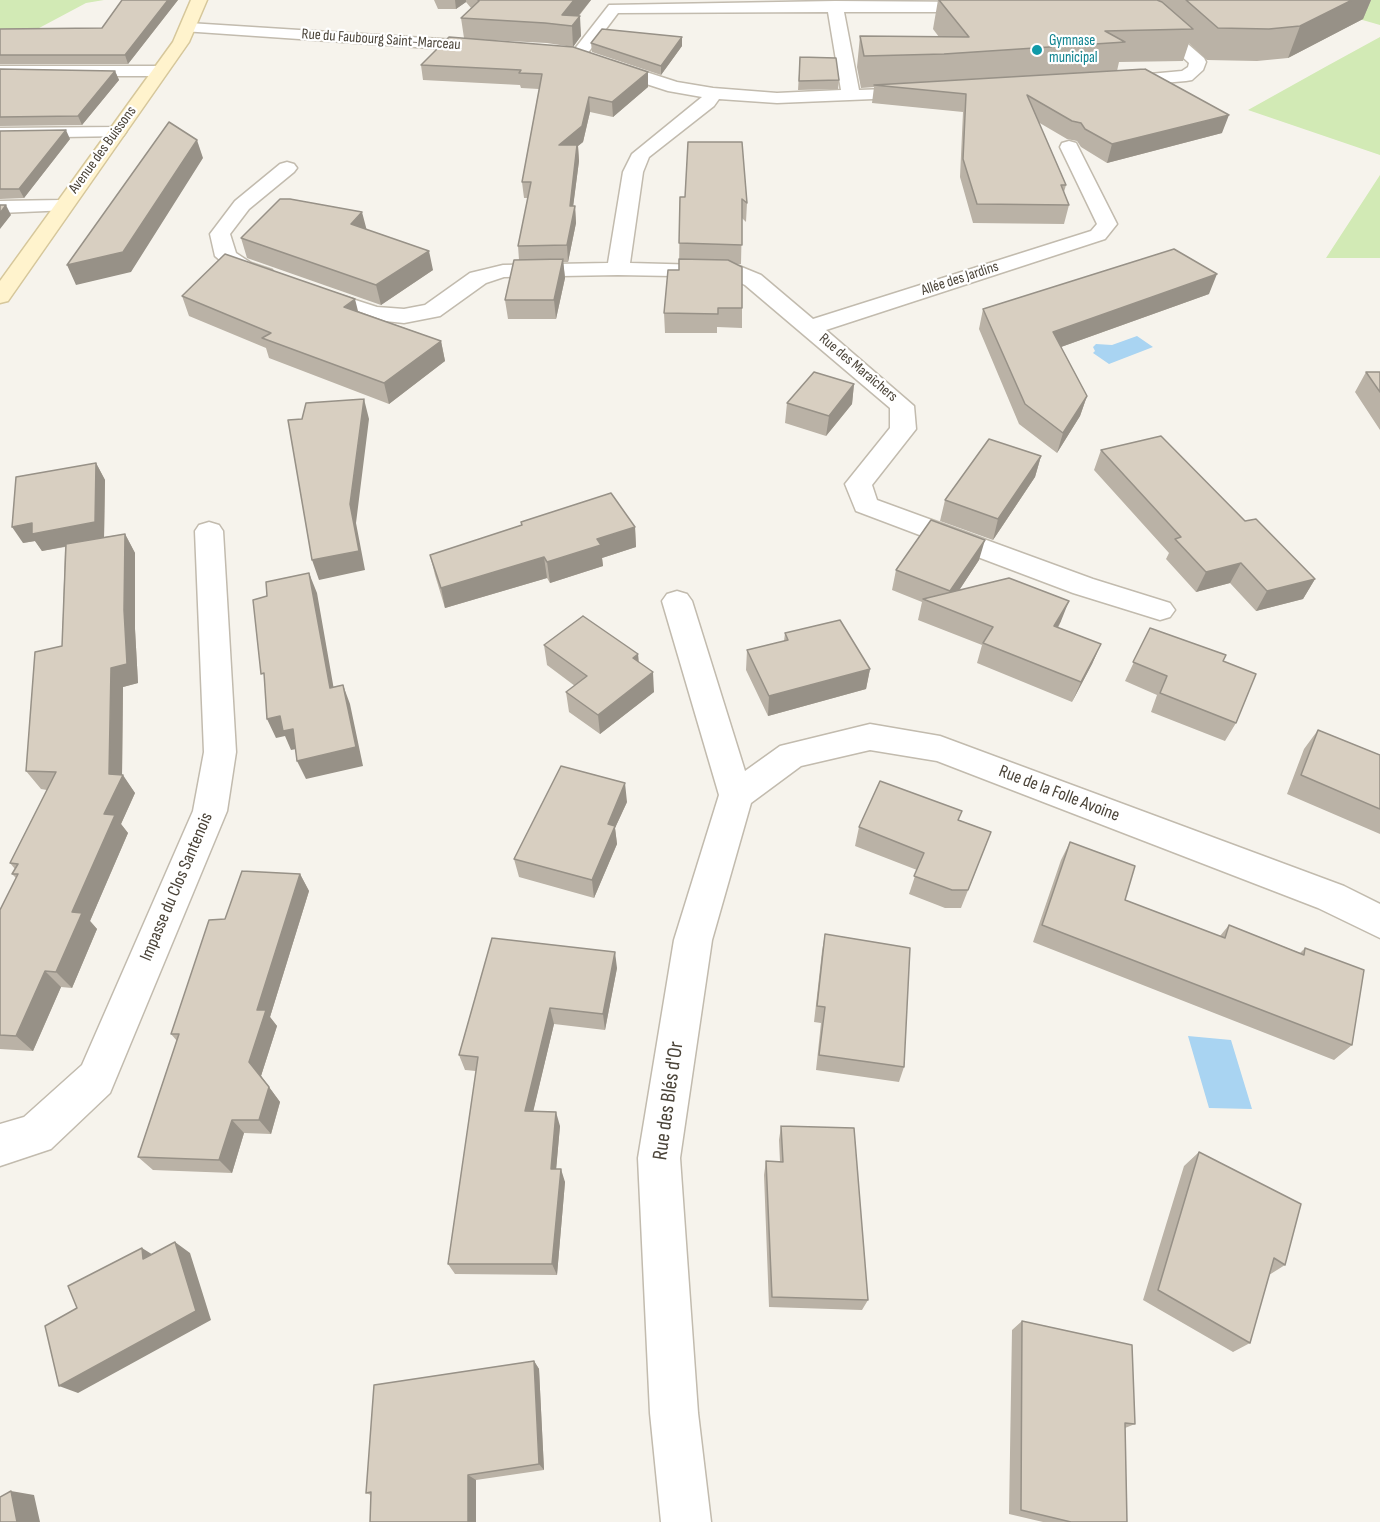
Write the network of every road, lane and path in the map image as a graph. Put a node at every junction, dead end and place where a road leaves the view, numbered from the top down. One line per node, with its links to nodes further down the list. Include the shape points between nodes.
1 (199, 0): 5 (street, Avenue des Buissons)
2 (835, 6): 3 (street); 8 (street, via 614,8); 14 (street)
3 (992, 8)
4 (1133, 16): 11 (street, via 1160,28 1198,62 1195,70 1186,76)
5 (189, 28): 6 (street, Rue du Faubourg Saint-Marceau); 10 (street, Avenue des Buissons)
6 (499, 47)
7 (557, 52): 8 (street)
8 (578, 55): 12 (street, via 674,87)
9 (0, 71): 10 (street)
10 (160, 71): 15 (street, Avenue des Buissons)
11 (1100, 83)
12 (713, 93): 14 (street, via 777,98); 21 (street, via 708,102 641,154 633,172)
13 (928, 93): 14 (street)
14 (851, 96)
15 (117, 132): 16 (street); 19 (street, Avenue des Buissons)
16 (0, 133)
17 (1068, 147): 23 (street, Allée des Jardins, via 1107,224 1098,235)
18 (287, 168): 21 (street, Rue des Maraîchers, via 242,205 220,234 226,256 243,268 374,314 404,316 432,311 478,278 503,271)
19 (62, 206): 20 (street); 22 (street, Avenue des Buissons)
20 (0, 207)
21 (618, 269): 23 (street, Rue des Maraîchers, via 731,271 753,280)
22 (0, 296)
23 (810, 328): 26 (street, Rue des Maraîchers, via 902,406 903,429 858,484 866,505 1083,586)
24 (209, 531): 29 (street, Impasse du Clos Santenois, via 219,752 210,811 96,1079 36,1134)
25 (677, 601): 27 (street)
26 (1160, 610)
27 (736, 795): 28 (street, Rue de la Folle Avoine, via 792,755 870,737 940,749 1331,897); 30 (street, Rue des Blés d'Or, via 693,940 659,1158 674,1413)
28 (1380, 922)
29 (0, 1145)
30 (686, 1522)

